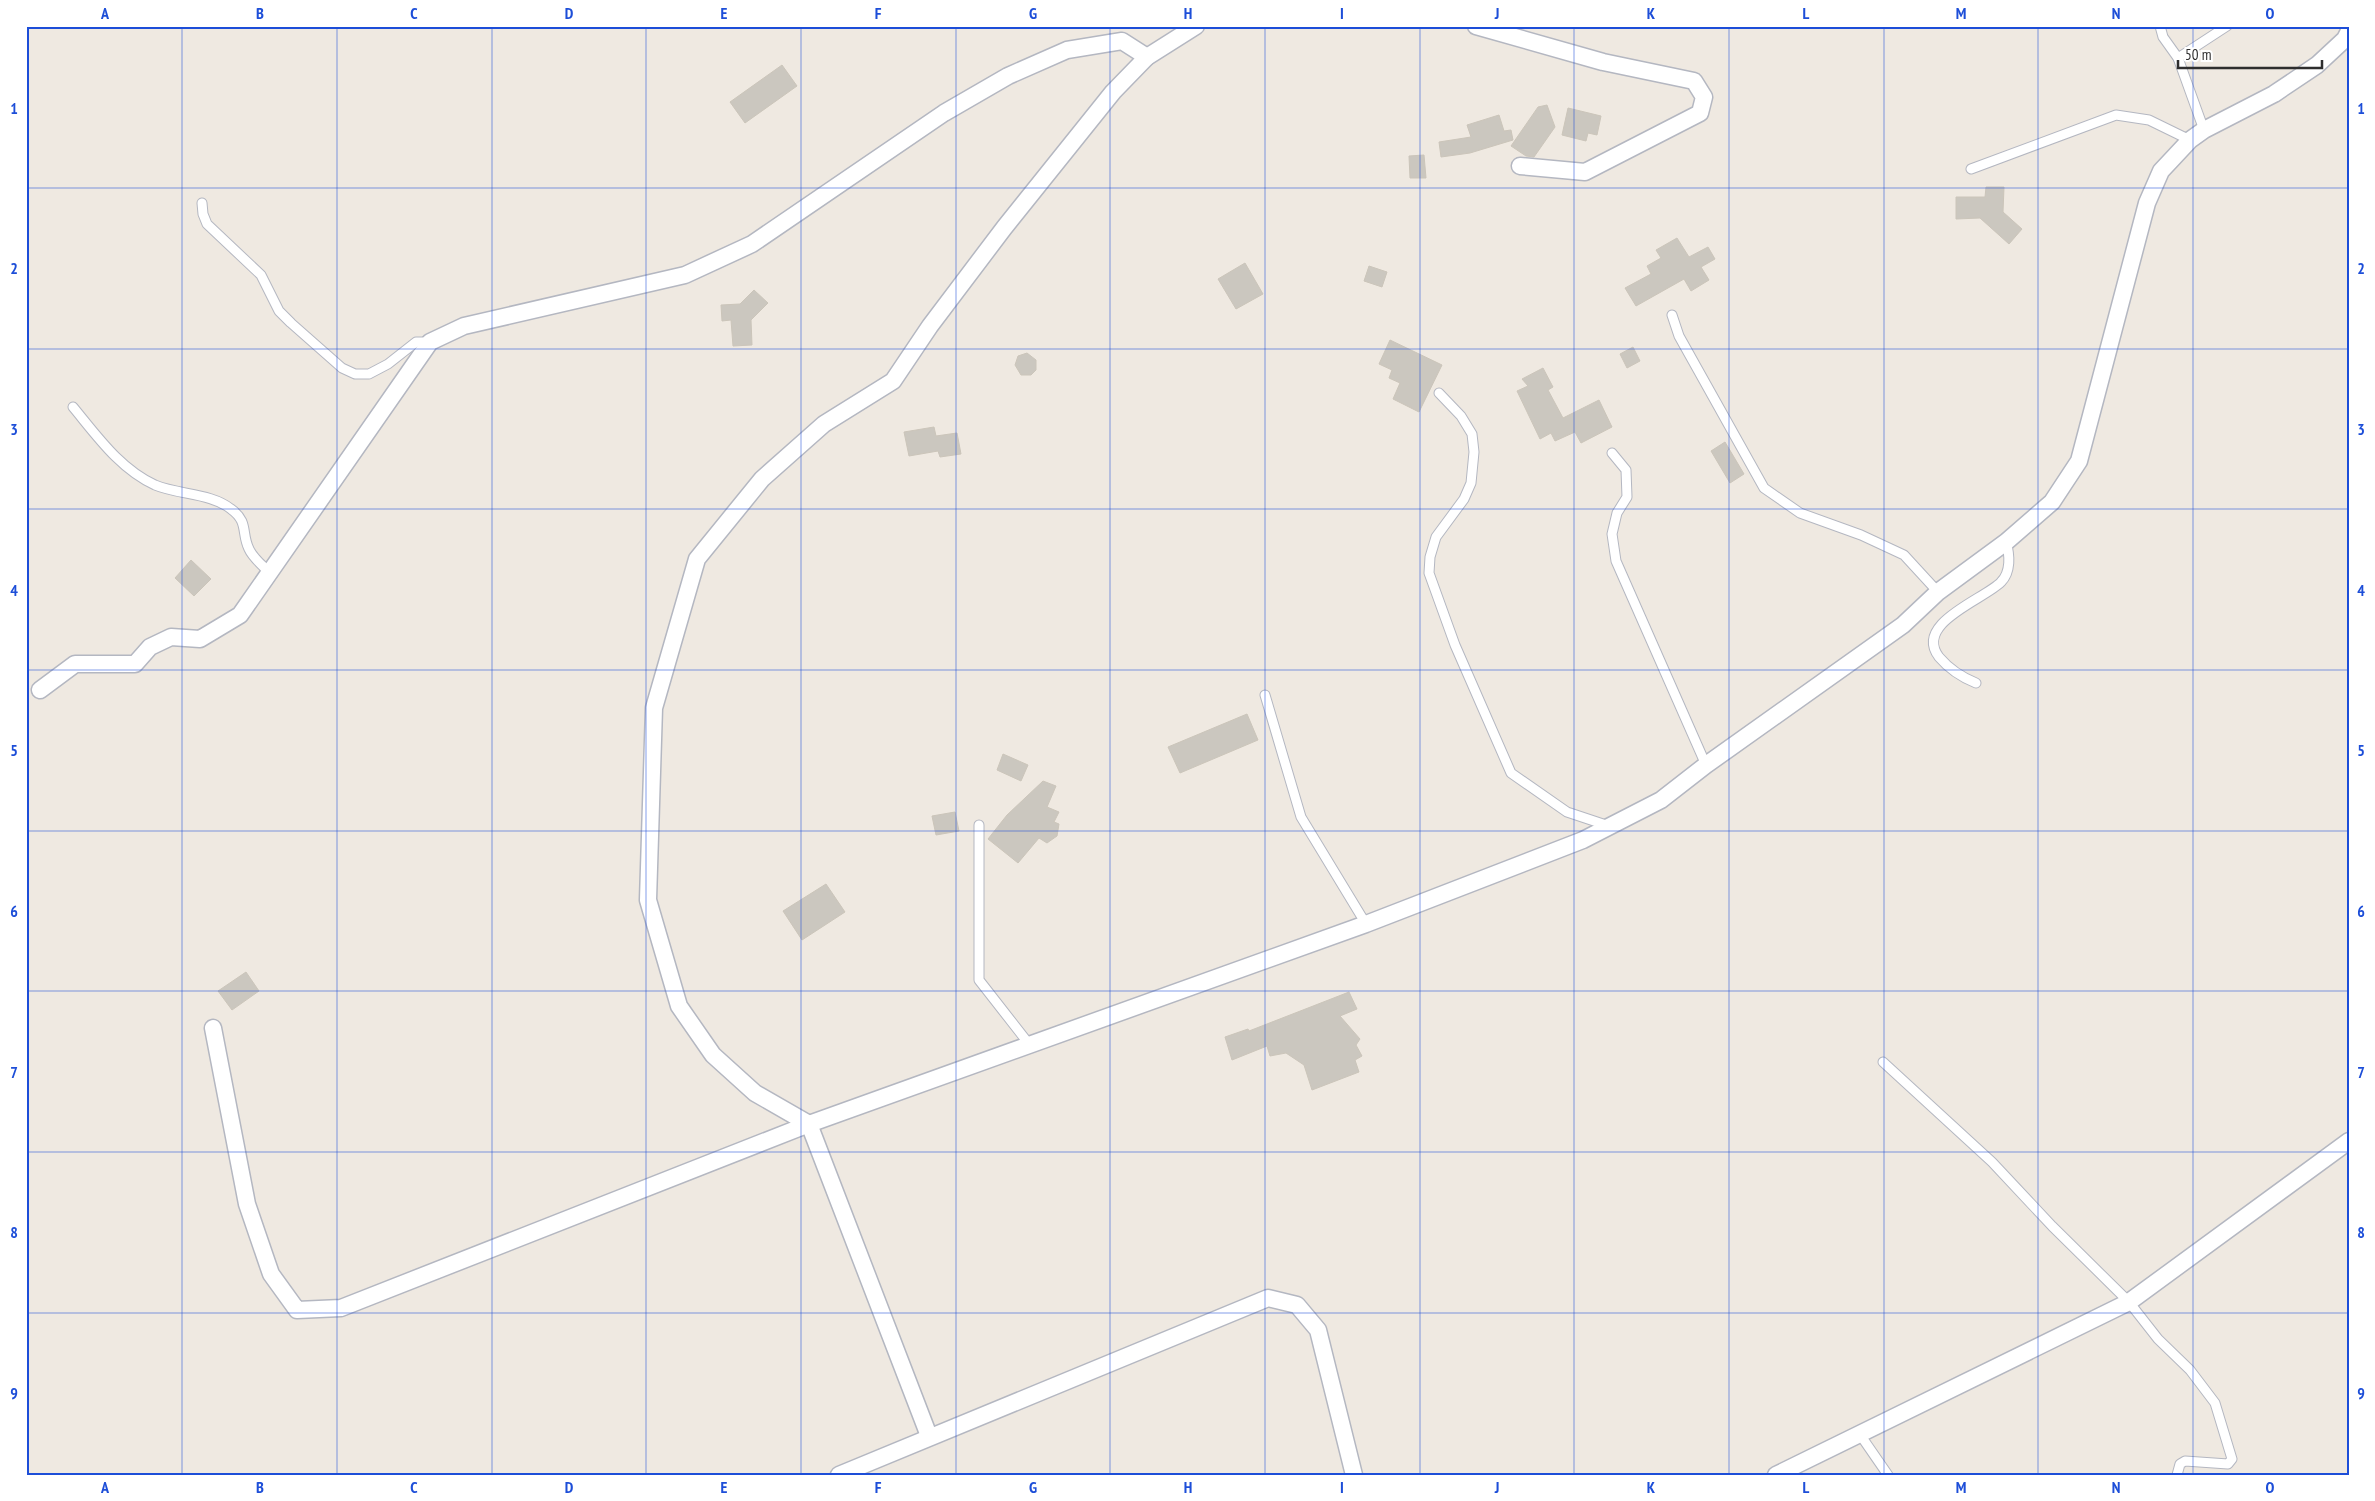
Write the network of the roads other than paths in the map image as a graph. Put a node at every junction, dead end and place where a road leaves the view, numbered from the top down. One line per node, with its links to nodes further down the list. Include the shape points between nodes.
1 (1196, 26): 6 (street)
2 (1476, 26): 10 (street, via 1603,62 1694,81 1704,97 1700,113 1586,172)
3 (2160, 26): 7 (lane)
4 (2227, 26): 7 (lane)
5 (2349, 31): 8 (street, via 2318,65 2274,94)
6 (1147, 57): 14 (street, via 1122,41 1067,50 1008,76 952,109 752,244 685,275 464,326); 31 (street, via 1113,92 1062,154 930,326 893,381 824,424 762,479 697,559 654,708 648,900 679,1006 713,1055 755,1093)
7 (2178, 58): 8 (lane)
8 (2204, 130): 9 (street)
9 (2190, 140): 11 (lane, via 2149,120 2116,115); 18 (street, via 2161,170 2147,203 2079,461 2052,502)
10 (1520, 166)
11 (1971, 169)
12 (202, 204): 14 (lane, via 207,224 261,275 279,311 342,368 355,374 369,374 416,342)
13 (1672, 315): 20 (lane, via 1679,336 1764,488 1800,513 1904,555)
14 (430, 342): 19 (street)
15 (1439, 393): 26 (lane, via 1461,416 1472,434 1474,452 1471,483 1464,499 1436,537 1430,557 1429,573 1455,645 1511,773 1567,812)
16 (73, 407): 19 (lane, via 112,454 134,472 155,485 230,507 243,521 249,550)
17 (1612, 453): 24 (lane, via 1626,470 1627,497 1617,513 1612,534 1616,561)
18 (2006, 542): 20 (street); 21 (lane, via 2008,569 2002,582 1946,620 1934,641 1935,651 1947,665 1959,677)
19 (269, 572): 22 (street, via 240,615 200,639 171,638 150,646 135,664 75,664)
20 (1938, 592): 24 (street, via 1903,626)
21 (1976, 683)
22 (40, 690)
23 (1265, 695): 27 (lane, via 1301,817)
24 (1706, 765): 26 (street, via 1661,800)
25 (979, 826): 29 (lane, via 979,980)
26 (1610, 826): 27 (street, via 1583,840)
27 (1366, 924): 29 (street)
28 (213, 1028): 31 (street, via 247,1204 271,1274 297,1310 341,1308)
29 (1029, 1044): 31 (street)
30 (1883, 1062): 33 (lane, via 1992,1162)
31 (809, 1124): 35 (street)
32 (2349, 1141): 33 (street)
33 (2129, 1302): 34 (street); 40 (lane, via 2216,1403 2229,1444 2232,1456 2228,1464 2185,1461 2180,1464)
34 (1859, 1433): 38 (street); 39 (lane)
35 (929, 1436): 36 (street); 37 (street, via 1268,1298 1297,1305 1318,1330)
36 (839, 1475)
37 (1354, 1475)
38 (1776, 1475)
39 (1888, 1475)
40 (2177, 1475)

